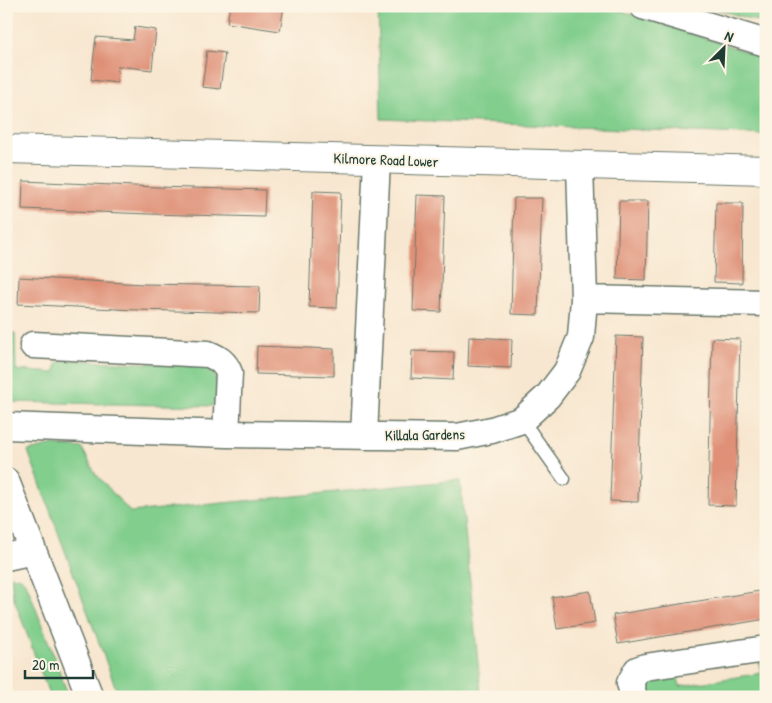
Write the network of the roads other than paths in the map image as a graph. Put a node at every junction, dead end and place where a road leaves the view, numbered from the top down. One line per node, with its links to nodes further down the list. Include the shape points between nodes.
1 (643, 6): 2 (street)
2 (766, 43)
3 (6, 149): 4 (street, Kilmore Road Lower)
4 (377, 160): 5 (street, Kilmore Road Lower); 13 (street, Killala Gardens)
5 (580, 165): 6 (street, Kilmore Road Lower); 7 (street, Killala Gardens)
6 (766, 170)
7 (584, 299): 8 (street); 10 (street, Killala Gardens, via 581,337 567,371 548,396)
8 (766, 304)
9 (33, 345): 12 (street, via 208,354 219,359 227,365 230,373)
10 (522, 420): 13 (street, Killala Gardens, via 457,437); 14 (lane)
11 (6, 426): 12 (street, Killala Gardens)
12 (226, 434): 13 (street, Killala Gardens)
13 (364, 436)
14 (564, 479)
15 (6, 481): 16 (street)
16 (32, 551): 17 (street); 19 (street)
17 (6, 557)
18 (766, 649): 20 (street, via 645,667 637,670 630,683)
19 (90, 697)
20 (634, 697)

